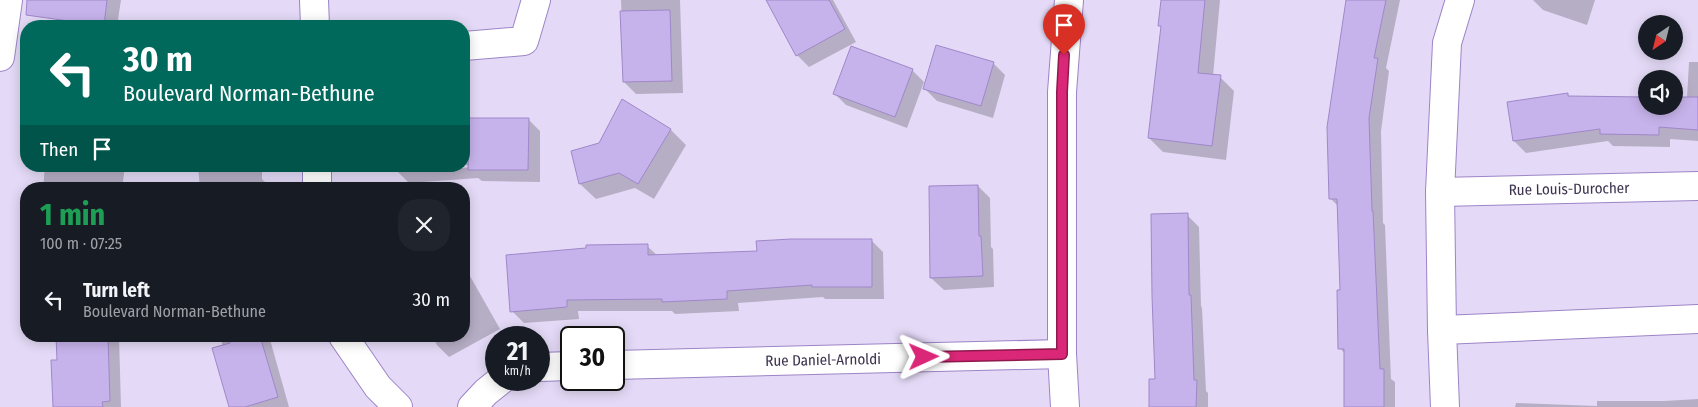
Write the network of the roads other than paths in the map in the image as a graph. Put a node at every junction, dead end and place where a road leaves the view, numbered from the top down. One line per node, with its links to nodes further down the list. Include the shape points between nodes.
1 (8, 0): 8 (street)
2 (314, 0): 6 (street)
3 (536, 0): 7 (street, via 524,41)
4 (1069, 0): 14 (street, via 1062,92)
5 (1460, 0): 10 (street, via 1447,43)
6 (315, 20)
7 (470, 46)
8 (0, 57)
9 (1698, 186): 10 (street, Rue Louis-Durocher)
10 (1440, 192): 12 (street)
11 (1698, 319): 12 (street)
12 (1442, 330): 20 (street)
13 (347, 342): 17 (street, via 378,387)
14 (1062, 354): 15 (street, Rue Daniel-Arnoldi); 19 (street)
15 (625, 365)
16 (487, 391): 18 (street)
17 (398, 407)
18 (472, 407)
19 (1065, 407)
20 (1445, 407)

